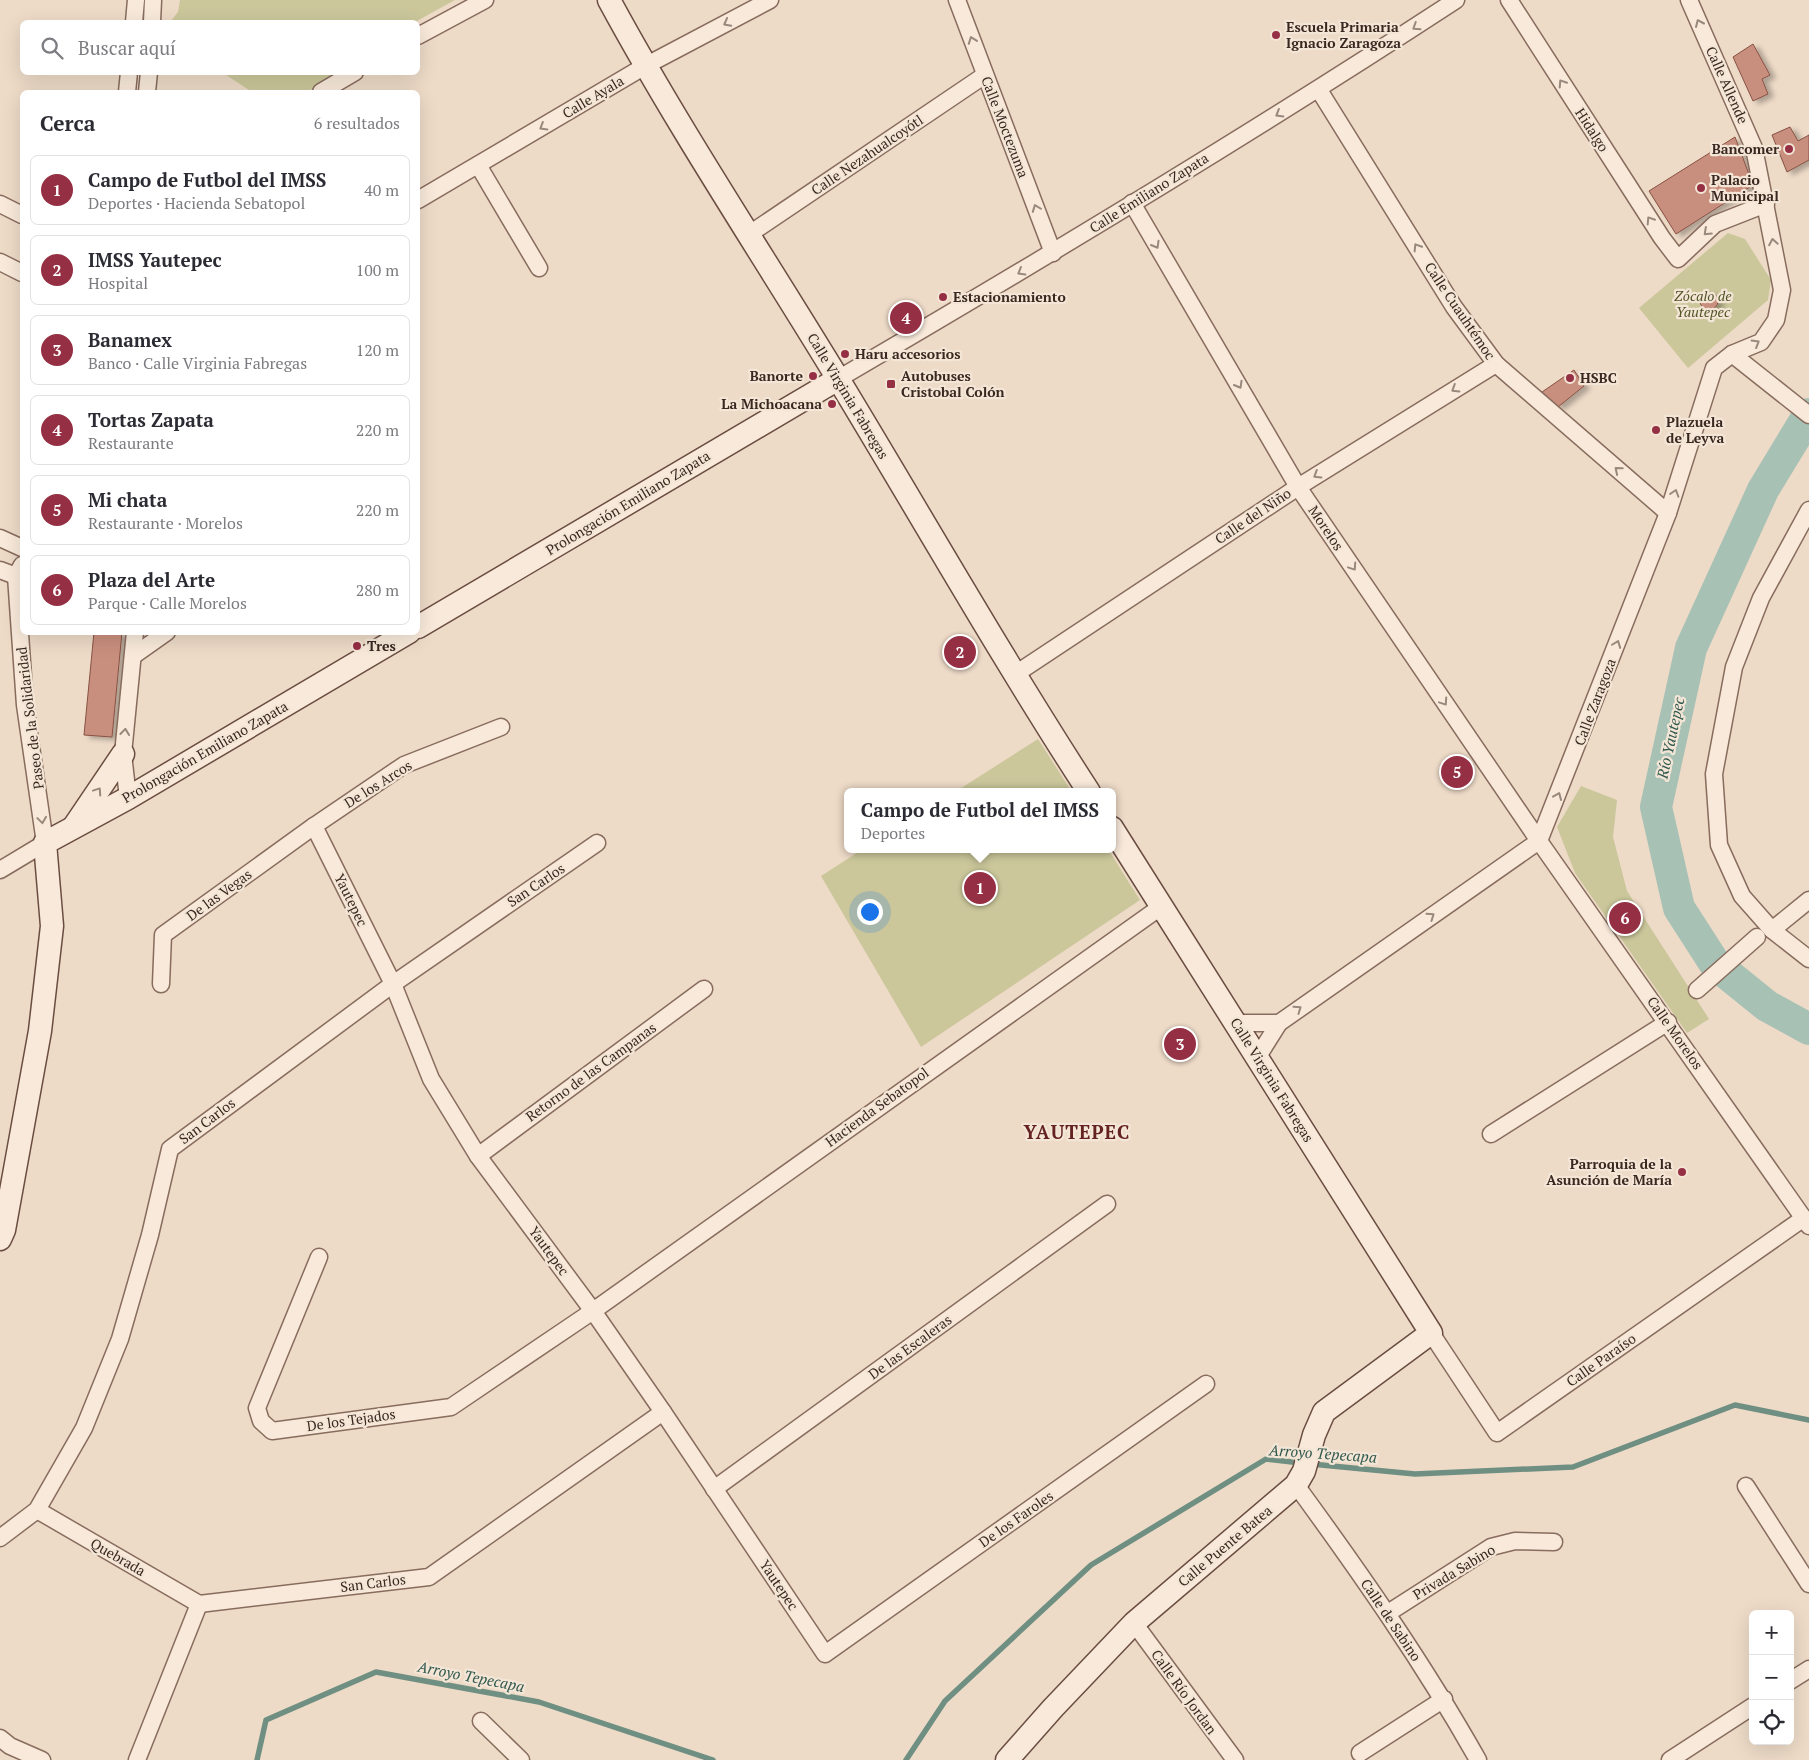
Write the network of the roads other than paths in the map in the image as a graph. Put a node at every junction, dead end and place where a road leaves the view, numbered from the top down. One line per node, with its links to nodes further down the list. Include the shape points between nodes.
1 (136, 0): 10 (street)
2 (153, 0): 11 (street)
3 (485, 0): 12 (street)
4 (609, 0): 13 (main road, Calle Virginia Fabregas)
5 (770, 0): 13 (street, Calle Ayala, one-way to 13)
6 (957, 0): 17 (street, Calle Moctezuma, one-way to 6)
7 (1456, 0): 21 (street, Calle Emiliano Zapata, one-way to 21)
8 (1509, 0): 26 (street, Hidalgo, one-way to 8, via 1715,224 1678,259)
9 (1689, 0): 26 (street, Calle Allende, one-way to 9, via 1754,148)
10 (134, 20)
11 (152, 20)
12 (420, 35)
13 (645, 66): 22 (street, Calle Ayala, one-way to 22); 28 (main road, Calle Virginia Fabregas)
14 (129, 75): 18 (street)
15 (149, 75): 19 (street)
16 (350, 75): 20 (street)
17 (985, 75): 28 (street, Calle Nezahualcoyótl); 29 (street, Calle Moctezuma, one-way to 17)
18 (127, 90)
19 (148, 90)
20 (324, 90)
21 (1319, 90): 24 (street, Calle Emiliano Zapata, one-way to 24); 35 (street, Calle Cuauhtémoc, one-way to 21, via 1454,307)
22 (478, 165): 23 (street, Calle Ayala); 31 (street)
23 (420, 199)
24 (1132, 203): 29 (street, Calle Emiliano Zapata); 38 (street, Morelos, one-way to 38)
25 (0, 204): 27 (street)
26 (1766, 204): 33 (street, Calle Allende, one-way to 26)
27 (20, 214)
28 (748, 235): 36 (main road, Calle Virginia Fabregas)
29 (1053, 253): 36 (street, Calle Emiliano Zapata, one-way to 36)
30 (0, 262): 32 (street)
31 (539, 268)
32 (20, 272)
33 (1782, 290): 34 (street, Calle Zaragoza, one-way to 33, via 1760,342 1776,320)
34 (1732, 354): 37 (street); 40 (street, Calle Zaragoza, one-way to 34, via 1714,368)
35 (1496, 364): 38 (street, Calle del Niño, one-way to 38); 40 (street, Calle Cuauhtémoc, one-way to 35)
36 (838, 379): 46 (main road, Prolongación Emiliano Zapata); 52 (main road, Calle Virginia Fabregas)
37 (1807, 413)
38 (1298, 487): 52 (street, Calle del Niño); 60 (street, Morelos, one-way to 60)
39 (1809, 510): 66 (street, via 1761,598 1734,667 1714,774 1719,845 1742,896)
40 (1668, 513): 60 (street, Calle Zaragoza, one-way to 40)
41 (0, 538): 42 (street)
42 (20, 547)
43 (0, 570): 44 (street)
44 (19, 571): 45 (street, Paseo de la Solidaridad, one-way to 45)
45 (20, 593)
46 (420, 626)
47 (22, 635): 61 (street, Paseo de la Solidaridad, one-way to 61, via 25,704)
48 (135, 635): 51 (street)
49 (163, 635): 51 (street)
50 (404, 635): 56 (main road, Prolongación Emiliano Zapata)
51 (133, 656): 54 (street, one-way to 51)
52 (1014, 676): 55 (main road, Calle Virginia Fabregas)
53 (501, 728): 57 (street, De los Arcos, via 404,765)
54 (123, 754): 56 (street); 58 (main road, one-way to 54)
55 (1086, 788)
56 (128, 798): 58 (main road, Prolongación Emiliano Zapata)
57 (314, 826): 69 (street, De las Vegas, via 163,935); 70 (street, Yautepec)
58 (73, 828): 61 (main road, Prolongación Emiliano Zapata)
59 (1116, 834): 65 (main road, Calle Virginia Fabregas)
60 (1539, 841): 73 (street, Calle Morelos); 75 (street, one-way to 60)
61 (46, 843): 63 (street, Prolongación Emiliano Zapata); 81 (main road, via 52,926 40,1031)
62 (597, 843): 70 (street, San Carlos)
63 (0, 870)
64 (1809, 900): 66 (street)
65 (1162, 906): 74 (main road, Calle Virginia Fabregas); 83 (street, Hacienda Sebatopol)
66 (1772, 930): 68 (street)
67 (1756, 937): 72 (street)
68 (1809, 959)
69 (161, 984)
70 (393, 984): 78 (street, Yautepec, via 431,1079); 90 (street, San Carlos, via 170,1149 150,1236 120,1339 84,1428)
71 (704, 989): 78 (street, Retorno de las Campanas)
72 (1697, 990)
73 (1668, 1022): 77 (street); 80 (street, Calle Morelos)
74 (1236, 1023): 75 (street); 76 (main road, Calle Virginia Fabregas)
75 (1279, 1023): 76 (street)
76 (1256, 1058): 84 (main road, Calle Virginia Fabregas)
77 (1491, 1134)
78 (478, 1156): 83 (street, Yautepec)
79 (1106, 1204): 89 (street, De las Escaleras)
80 (1807, 1222): 84 (street, Calle Paraíso, via 1497,1434)
81 (0, 1239)
82 (319, 1257): 83 (street, De los Tejados, via 257,1408 261,1421 272,1431 451,1407)
83 (592, 1311): 86 (street, Yautepec)
84 (1431, 1333): 87 (main road, via 1324,1412)
85 (1206, 1384): 97 (street, De los Faroles)
86 (663, 1412): 89 (street, Yautepec); 94 (street, San Carlos, via 429,1577)
87 (1300, 1478): 95 (street, Calle de Sabino); 96 (main road, Calle Puente Batea)
88 (1746, 1486): 93 (street)
89 (714, 1489): 97 (street, Yautepec)
90 (36, 1510): 91 (street, San Carlos); 94 (street, Quebrada)
91 (0, 1538)
92 (1554, 1542): 95 (street, Privada Sabino, via 1515,1541 1491,1547)
93 (1809, 1584)
94 (199, 1604): 106 (street)
95 (1388, 1612): 100 (street, Calle de Sabino)
96 (1134, 1623): 108 (main road, Calle Puente Batea); 109 (street, Calle Río Jordan)
97 (826, 1654)
98 (1809, 1669): 99 (street)
99 (1794, 1678)
100 (1444, 1699): 104 (street); 110 (street, Calle de Sabino)
101 (1749, 1709): 111 (street)
102 (481, 1721): 107 (street)
103 (0, 1738): 105 (street)
104 (1360, 1753)
105 (42, 1760)
106 (137, 1760)
107 (521, 1760)
108 (1007, 1760)
109 (1235, 1760)
110 (1478, 1760)
111 (1670, 1760)

